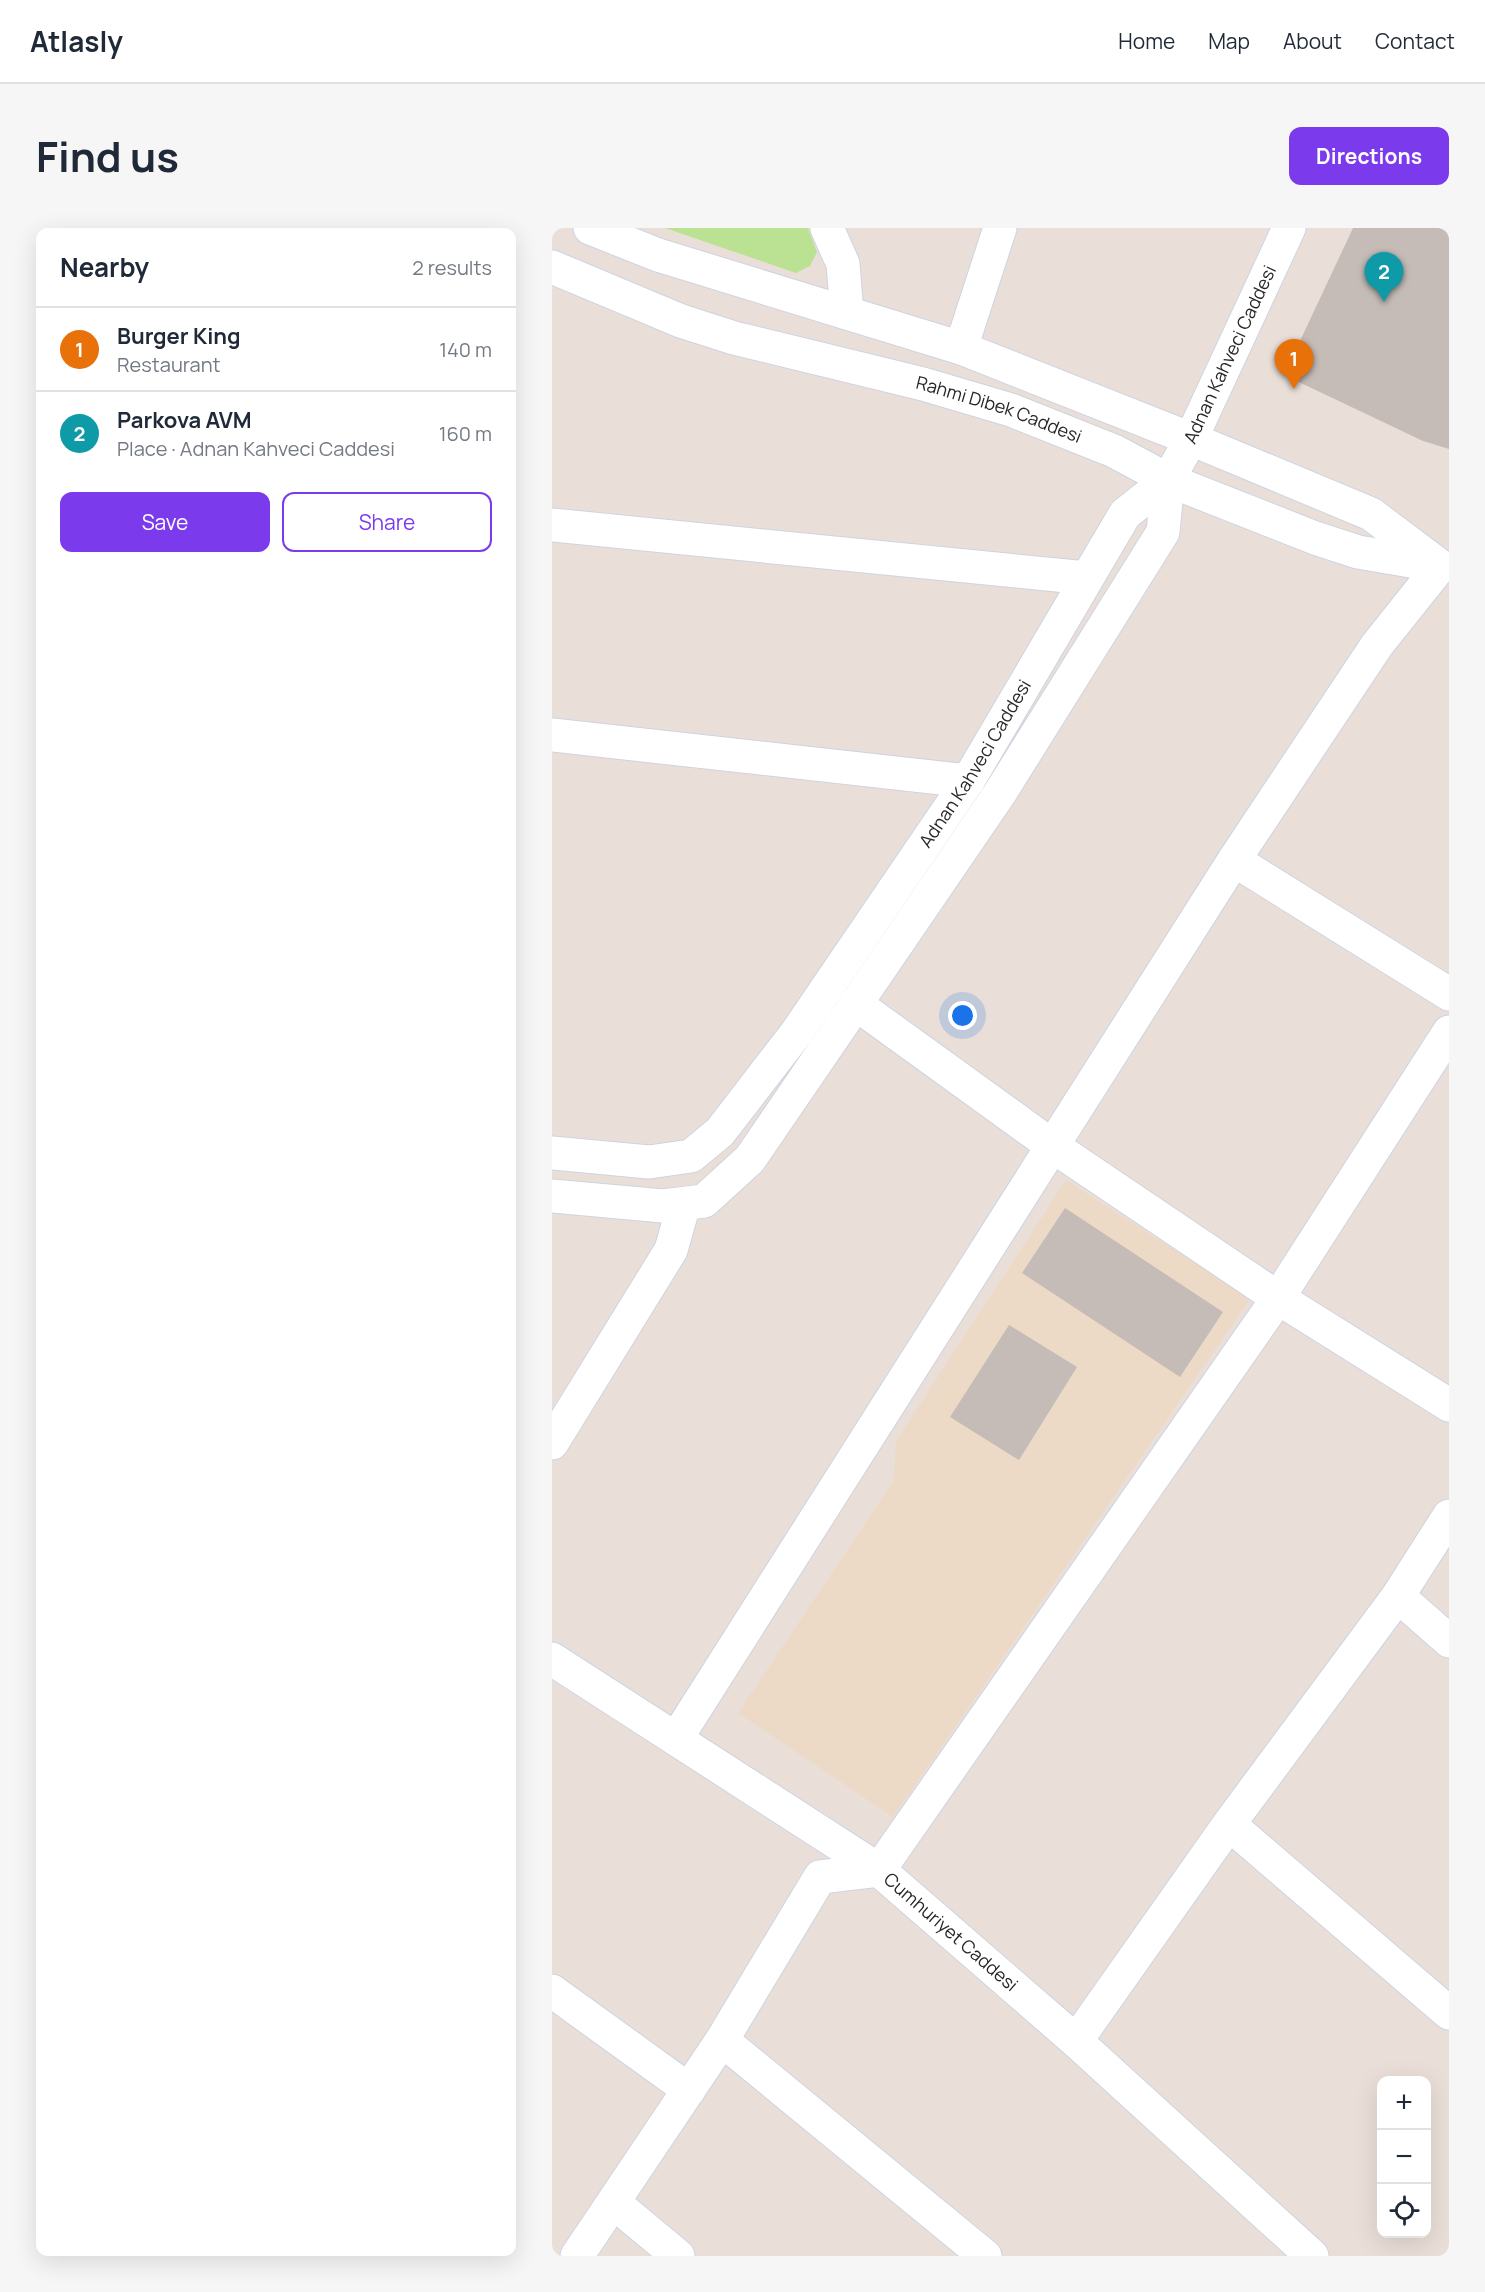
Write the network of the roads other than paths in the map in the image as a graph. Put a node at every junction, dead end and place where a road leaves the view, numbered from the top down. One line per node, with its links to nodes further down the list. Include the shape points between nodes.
1 (590, 228): 6 (street, via 658,255)
2 (827, 228): 6 (street, via 843,264)
3 (1000, 228): 7 (street)
4 (1289, 228): 8 (street, Adnan Kahveci Caddesi)
5 (552, 267): 9 (street, Rahmi Dibek Caddesi, via 663,314 734,338 923,384 1011,410 1114,451)
6 (847, 313): 7 (street)
7 (961, 348): 8 (street)
8 (1191, 439): 9 (street, Adnan Kahveci Caddesi); 11 (street, via 1371,514)
9 (1168, 480): 11 (street, Rahmi Dibek Caddesi, via 1358,552); 12 (street, Adnan Kahveci Caddesi, via 1125,514); 17 (street, via 1163,532 1000,793)
10 (552, 525): 12 (street)
11 (1446, 567): 15 (street, via 1377,645)
12 (1087, 578): 14 (street, Adnan Kahveci Caddesi)
13 (552, 735): 14 (street)
14 (968, 781): 20 (street, Adnan Kahveci Caddesi, via 797,1032 720,1132 691,1156 649,1162)
15 (1234, 860): 16 (street); 19 (street)
16 (1449, 994)
17 (856, 1004): 19 (street); 22 (street, via 750,1159 704,1201)
18 (1449, 1032): 23 (street)
19 (1051, 1145): 23 (street); 30 (street)
20 (552, 1153)
21 (552, 1196): 22 (street, via 663,1206)
22 (684, 1204): 25 (street, via 671,1250)
23 (1278, 1298): 24 (street); 32 (street)
24 (1449, 1405)
25 (552, 1443)
26 (1449, 1516): 27 (street)
27 (1398, 1596): 28 (street); 31 (street)
28 (1449, 1641)
29 (552, 1659): 30 (street, Cumhuriyet Caddesi)
30 (676, 1739): 32 (street, Cumhuriyet Caddesi)
31 (1229, 1824): 34 (street); 36 (street)
32 (879, 1870): 35 (street, via 820,1878); 36 (street, Cumhuriyet Caddesi)
33 (552, 1991): 37 (street)
34 (1449, 2013)
35 (722, 2040): 37 (street); 41 (street)
36 (1076, 2041): 42 (street, Cumhuriyet Caddesi)
37 (688, 2090): 38 (street)
38 (613, 2202): 39 (street); 40 (street)
39 (577, 2256)
40 (678, 2256)
41 (985, 2256)
42 (1312, 2256)

